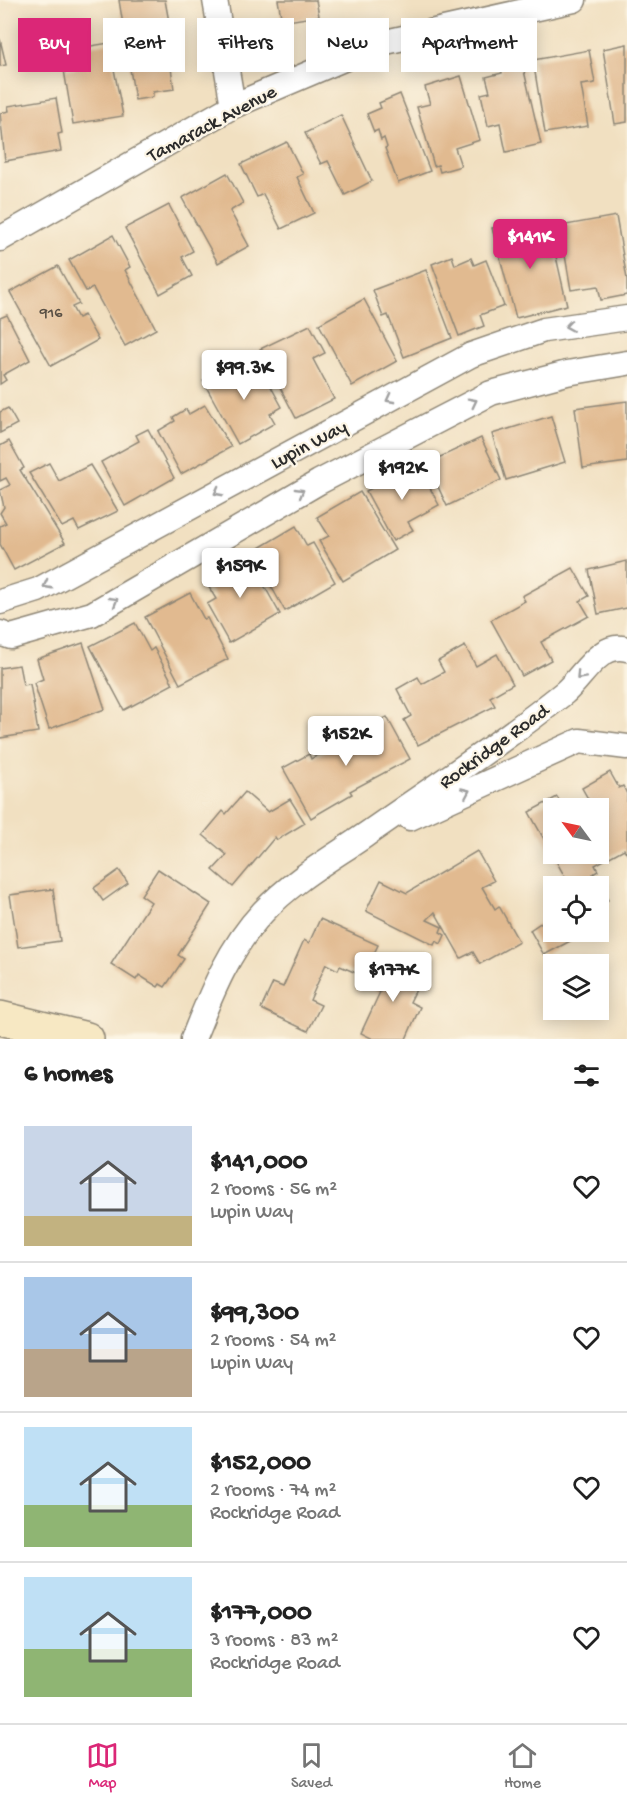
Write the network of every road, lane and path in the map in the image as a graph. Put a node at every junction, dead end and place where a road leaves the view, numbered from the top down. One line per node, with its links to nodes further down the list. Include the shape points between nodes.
1 (215, 0): 4 (street)
2 (573, 0): 3 (street, Tamarack Avenue)
3 (550, 2): 4 (street, Tamarack Avenue, via 381,43)
4 (233, 106): 5 (street, Tamarack Avenue)
5 (0, 239)
6 (627, 318): 8 (street, Lupin Way, one-way to 8, via 544,330 471,355 38,590)
7 (627, 363): 9 (street, Lupin Way, one-way to 7, via 11,637 92,614 319,482 491,393 567,373)
8 (0, 602)
9 (0, 633)
10 (627, 649): 12 (street, Rockridge Road, one-way to 12, via 619,646 602,653 570,688 523,726)
11 (627, 747): 12 (street, Rockridge Road, one-way to 11, via 579,741)
12 (355, 842): 15 (street, Rockridge Road, via 298,880 262,913 230,954)
13 (0, 1018): 14 (main road)
14 (87, 1039)
15 (193, 1039)

